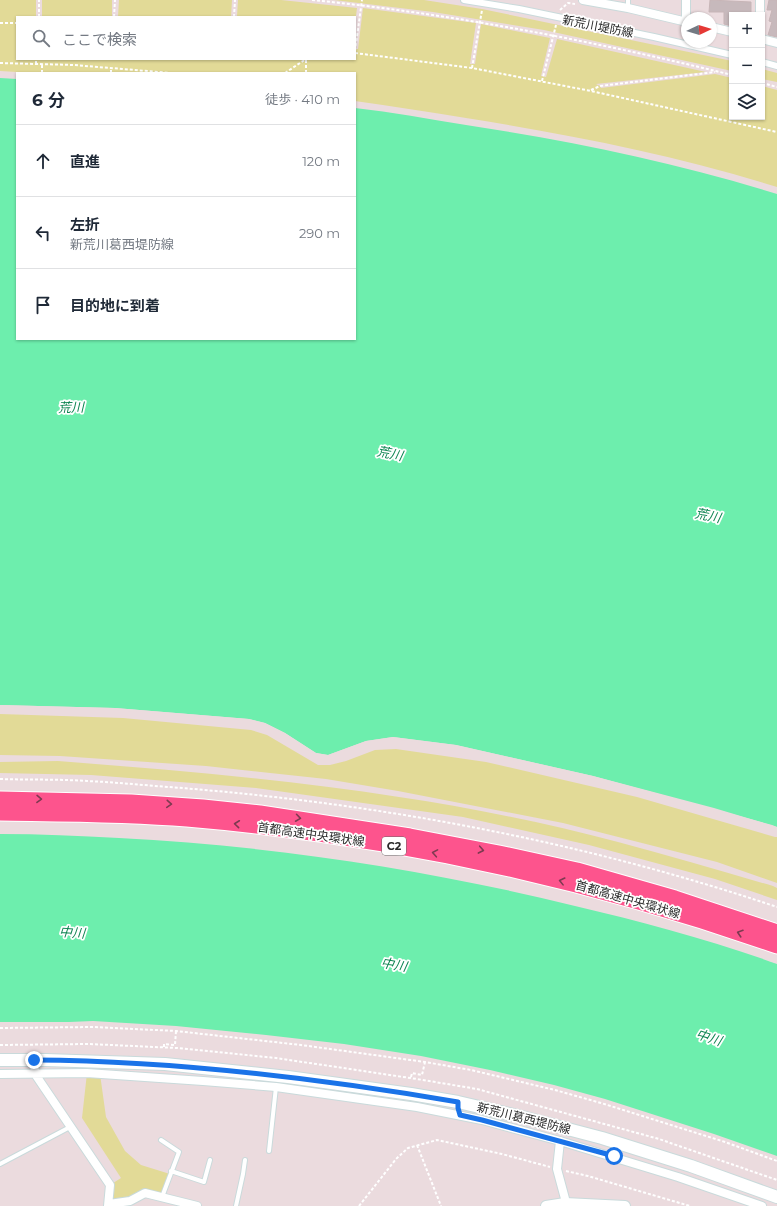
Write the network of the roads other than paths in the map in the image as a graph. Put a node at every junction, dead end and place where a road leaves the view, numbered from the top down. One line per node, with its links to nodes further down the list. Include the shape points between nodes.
1 (464, 0): 13 (street, 新荒川堤防線, via 518,9)
2 (583, 0): 5 (street)
3 (686, 0): 6 (street)
4 (760, 0): 7 (street)
5 (628, 4): 8 (street)
6 (686, 12)
7 (760, 12)
8 (681, 20)
9 (717, 28): 10 (street)
10 (729, 31)
11 (765, 40): 12 (street)
12 (777, 43)
13 (729, 54)
14 (765, 63): 15 (street)
15 (777, 66)
16 (0, 799): 18 (highway, 首都高速中央環状線 / C2, one-way to 18, via 131,802 203,807 410,836 578,870 675,898)
17 (0, 813): 19 (highway, 首都高速中央環状線 / C2, one-way to 17, via 681,914 566,882 446,855 376,843 306,832 186,819)
18 (777, 932)
19 (777, 946)
20 (0, 1060): 21 (main road, 新荒川葛西堤防線)
21 (34, 1060): 23 (street); 25 (main road, 新荒川葛西堤防線, via 165,1064 288,1077)
22 (0, 1074): 23 (street)
23 (35, 1074): 24 (street, via 87,1073); 27 (street)
24 (276, 1087): 26 (street); 30 (lane)
25 (458, 1102): 26 (street); 36 (main road, 新荒川葛西堤防線, via 602,1138)
26 (460, 1115): 29 (street)
27 (71, 1127): 33 (lane); 38 (street, via 110,1185)
28 (161, 1140): 34 (lane, via 179,1152)
29 (560, 1141): 37 (street, via 556,1169); 43 (street, via 678,1176)
30 (269, 1151)
31 (210, 1160): 34 (lane, via 204,1182)
32 (245, 1160): 40 (lane)
33 (0, 1164)
34 (171, 1171): 35 (lane)
35 (162, 1197): 38 (street, via 145,1193 130,1200); 39 (street)
36 (777, 1197)
37 (566, 1204): 41 (street); 42 (street)
38 (108, 1205)
39 (197, 1206)
40 (236, 1206)
41 (546, 1206)
42 (624, 1206)
43 (762, 1206)

